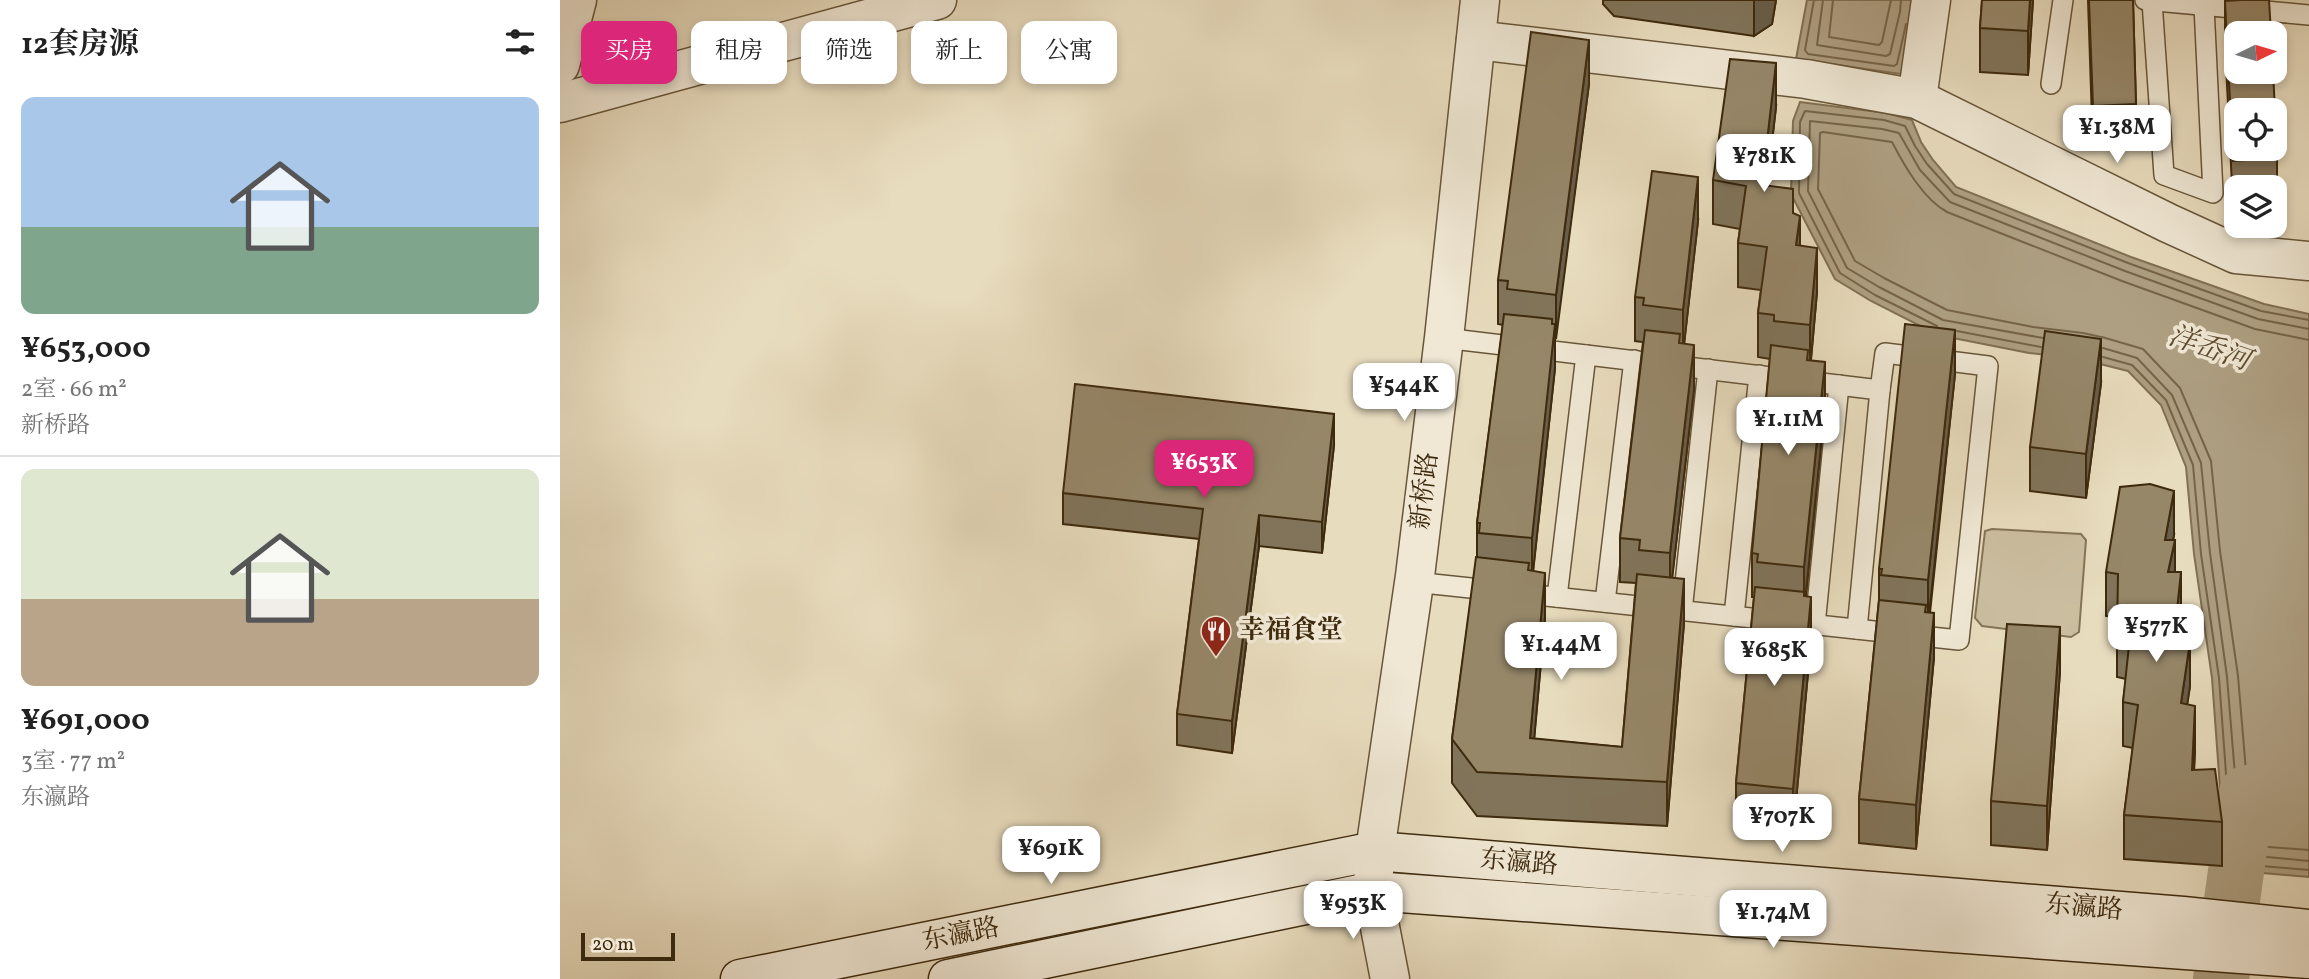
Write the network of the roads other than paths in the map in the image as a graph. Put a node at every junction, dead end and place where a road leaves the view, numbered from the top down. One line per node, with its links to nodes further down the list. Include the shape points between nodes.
1 (577, 0): 10 (main road)
2 (937, 0): 13 (main road)
3 (1480, 0): 9 (main road, 新桥路)
4 (1931, 0): 12 (main road)
5 (2063, 0): 11 (lane)
6 (2154, 1): 7 (lane); 7 (lane, via 2164,176 2213,193)
7 (2209, 4): 8 (lane)
8 (2309, 15)
9 (1476, 40): 12 (main road, via 1806,79); 15 (main road, 新桥路)
10 (560, 65)
11 (2051, 84)
12 (1917, 99): 14 (main road, via 2236,254)
13 (560, 103)
14 (2309, 261)
15 (1444, 338): 16 (lane); 22 (main road, 新桥路)
16 (1586, 355): 17 (lane); 23 (lane)
17 (1634, 360): 18 (lane); 24 (lane)
18 (1708, 369): 19 (lane); 25 (lane)
19 (1759, 375): 20 (lane); 26 (lane)
20 (1839, 385): 21 (lane); 27 (lane)
21 (1880, 390): 28 (lane); 28 (lane, via 1885,352 1988,366 1959,640)
22 (1414, 582): 23 (lane); 29 (main road, 新桥路)
23 (1557, 597): 24 (lane)
24 (1605, 602): 25 (lane)
25 (1682, 611): 26 (lane)
26 (1734, 616): 27 (lane)
27 (1815, 625): 28 (lane)
28 (1857, 629)
29 (1375, 852): 30 (main road, 新桥路); 32 (main road, 东瀛路); 34 (main road, 东瀛路)
30 (1373, 891): 32 (main road, 东瀛路); 35 (main road, 东瀛路); 36 (main road, 新桥路)
31 (2309, 929): 32 (main road, 东瀛路)
32 (2180, 932): 33 (main road, 东瀛路)
33 (2309, 959)
34 (740, 979)
35 (948, 979)
36 (1390, 979)

